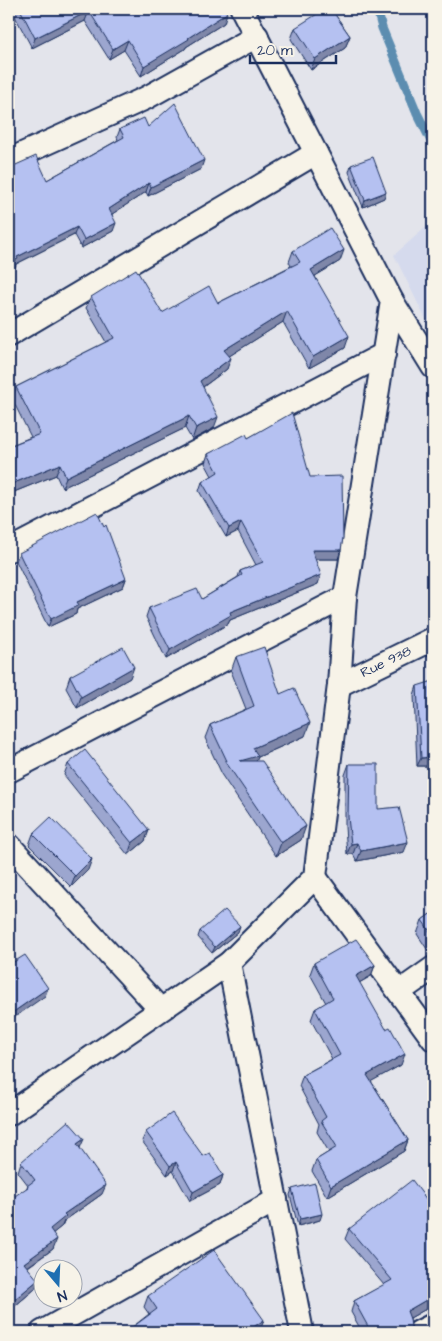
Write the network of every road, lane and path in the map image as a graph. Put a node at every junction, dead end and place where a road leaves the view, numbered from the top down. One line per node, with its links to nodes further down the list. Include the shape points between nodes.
1 (242, 9): 2 (street)
2 (257, 36): 3 (street); 4 (street, via 146,98)
3 (316, 153): 5 (street); 6 (street)
4 (9, 160)
5 (392, 301): 7 (street); 8 (street)
6 (9, 335)
7 (384, 354): 9 (street); 10 (street)
8 (433, 366)
9 (9, 550)
10 (345, 598): 12 (street); 13 (street)
11 (433, 639): 12 (street, Rue 938)
12 (339, 686): 15 (street)
13 (9, 770)
14 (9, 846): 19 (street)
15 (315, 877): 16 (street); 18 (street)
16 (228, 963): 19 (street); 22 (street)
17 (433, 968): 18 (street)
18 (399, 992): 20 (street)
19 (160, 1009): 21 (street)
20 (433, 1039)
21 (9, 1114)
22 (276, 1200): 24 (street); 25 (street)
23 (433, 1325): 26 (street)
24 (42, 1332)
25 (302, 1332)
26 (419, 1332)

